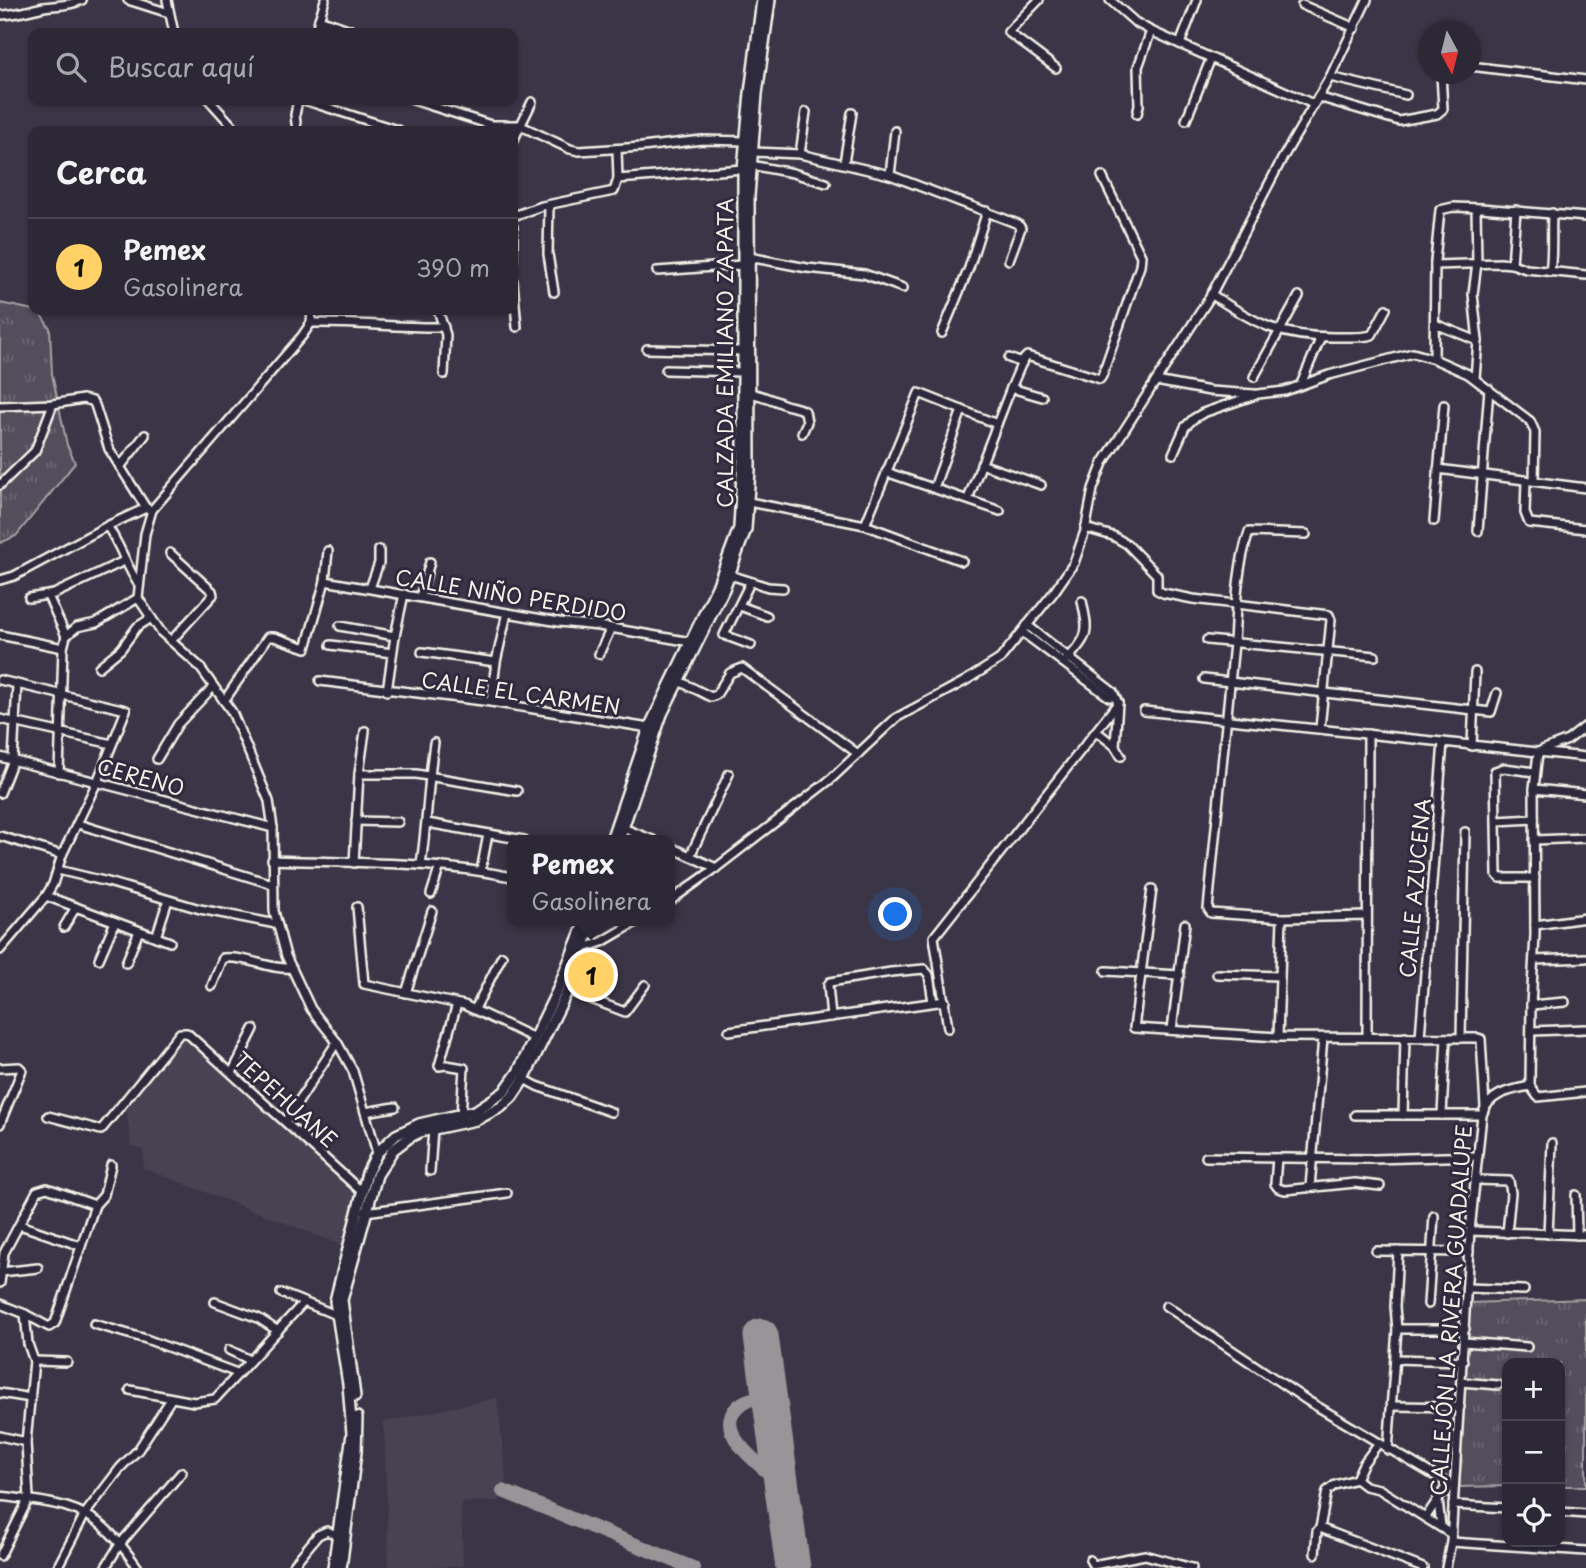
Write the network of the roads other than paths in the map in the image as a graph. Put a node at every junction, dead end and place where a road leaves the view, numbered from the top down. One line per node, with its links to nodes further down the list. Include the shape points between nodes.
1 (82, 0): 13 (street, via 69,6)
2 (128, 0): 12 (street)
3 (167, 0): 12 (street)
4 (325, 0): 14 (street)
5 (762, 0): 23 (main road)
6 (770, 0): 23 (main road)
7 (1039, 0): 24 (street, via 1008,32)
8 (1111, 0): 19 (street)
9 (1197, 0): 20 (street)
10 (1367, 0): 18 (street)
11 (1302, 5): 18 (street)
12 (169, 13): 15 (street)
13 (0, 15)
14 (319, 19): 16 (street); 17 (street)
15 (173, 28)
16 (316, 28)
17 (345, 28)
18 (1355, 28): 25 (street)
19 (1151, 31): 20 (street); 38 (street, via 1138,67)
20 (1180, 44): 21 (street)
21 (1211, 58): 30 (street); 39 (street)
22 (1481, 67): 26 (street)
23 (757, 68): 28 (main road)
24 (1056, 68)
25 (1330, 77): 29 (street); 30 (street)
26 (1586, 80)
27 (1442, 84): 30 (street, via 1443,109 1399,121)
28 (754, 93): 46 (main road, CALZADA EMILIANO ZAPATA); 48 (main road, CALZADA EMILIANO ZAPATA)
29 (1406, 95)
30 (1315, 101): 74 (street)
31 (532, 102): 43 (street)
32 (214, 105): 40 (street)
33 (297, 105): 41 (street)
34 (319, 105): 42 (street)
35 (429, 105): 43 (street, via 491,125)
36 (806, 112): 49 (street)
37 (852, 113): 50 (street)
38 (1137, 114)
39 (1186, 120)
40 (232, 126)
41 (296, 126)
42 (385, 126)
43 (520, 126): 44 (street); 47 (street, via 570,149)
44 (518, 130)
45 (895, 131): 52 (street)
46 (745, 141): 47 (street, via 702,140); 51 (main road, CALZADA EMILIANO ZAPATA)
47 (617, 149): 54 (street)
48 (752, 152): 49 (street); 51 (main road, CALZADA EMILIANO ZAPATA)
49 (800, 153): 50 (street)
50 (844, 163): 52 (street)
51 (747, 167): 54 (street); 55 (street); 63 (main road, CALZADA EMILIANO ZAPATA); 67 (main road, CALZADA EMILIANO ZAPATA)
52 (890, 176): 59 (street)
53 (1102, 176): 92 (street, via 1141,257 1100,379 1027,356)
54 (618, 179): 56 (street, via 614,191)
55 (826, 183)
56 (549, 206): 61 (street); 73 (street, via 548,254)
57 (1476, 208): 58 (street); 65 (street); 68 (street, via 1440,210)
58 (1516, 210): 60 (street); 66 (street)
59 (987, 211): 64 (street, via 1021,226); 85 (street)
60 (1552, 214): 62 (street); 70 (street)
61 (518, 215)
62 (1586, 217)
63 (750, 257): 72 (street, via 864,274); 102 (main road, CALZADA EMILIANO ZAPATA)
64 (1009, 260)
65 (1477, 263): 66 (street); 68 (street); 87 (street)
66 (1512, 264): 70 (street)
67 (742, 265): 69 (street); 89 (main road, CALZADA EMILIANO ZAPATA)
68 (1435, 265): 81 (street)
69 (657, 271)
70 (1550, 272): 71 (street)
71 (1586, 275)
72 (903, 288)
73 (554, 292)
74 (1211, 294): 84 (street, via 1246,318); 98 (street)
75 (1299, 296): 84 (street)
76 (1386, 309): 86 (street, via 1372,335)
77 (312, 315): 80 (street)
78 (440, 315): 82 (street)
79 (516, 315): 83 (street)
80 (311, 323): 82 (street); 125 (street)
81 (1435, 324): 87 (street); 91 (street)
82 (444, 327): 95 (street)
83 (517, 327)
84 (1280, 332): 86 (street); 96 (street)
85 (942, 333)
86 (1321, 337): 99 (street)
87 (1478, 341): 97 (street)
88 (647, 349): 89 (street)
89 (742, 351): 94 (main road, CALZADA EMILIANO ZAPATA)
90 (1009, 358): 92 (street)
91 (1434, 359): 97 (street); 99 (street, via 1402,355)
92 (1022, 363): 100 (street)
93 (666, 370): 94 (street)
94 (742, 372): 166 (main road, CALZADA EMILIANO ZAPATA, via 738,528 727,565)
95 (444, 374)
96 (1254, 377)
97 (1475, 378): 101 (street)
98 (1156, 381): 103 (street); 130 (street, via 1103,463)
99 (1301, 384): 103 (street)
100 (1011, 388): 104 (street); 109 (street)
101 (1489, 388): 117 (street); 118 (street, via 1533,426 1536,459)
102 (750, 393): 110 (street, via 805,411); 124 (main road, CALZADA EMILIANO ZAPATA)
103 (1258, 394): 112 (street, via 1192,419)
104 (1042, 397)
105 (53, 404): 107 (street); 114 (street, via 93,402); 119 (street, via 35,451)
106 (1444, 405): 115 (street)
107 (0, 406)
108 (962, 410): 109 (street); 116 (street, via 919,393); 121 (street)
109 (997, 424): 113 (street)
110 (802, 433)
111 (145, 435): 114 (street)
112 (1173, 454)
113 (981, 464): 120 (street); 123 (street)
114 (120, 467): 125 (street)
115 (1438, 469): 117 (street); 127 (street)
116 (886, 472): 121 (street); 128 (street)
117 (1483, 474): 118 (street); 132 (street)
118 (1530, 481): 122 (street); 131 (street, via 1525,513 1529,523)
119 (0, 485)
120 (1041, 485)
121 (934, 488): 123 (street)
122 (1586, 488)
123 (968, 499): 126 (street)
124 (749, 502): 128 (street); 140 (main road, CALZADA EMILIANO ZAPATA, via 746,529)
125 (149, 509): 129 (street); 144 (street)
126 (1000, 511)
127 (1434, 521)
128 (865, 525): 138 (street)
129 (107, 526): 137 (street); 141 (street)
130 (1085, 528): 153 (street, via 1127,544 1157,575 1157,590 1163,593); 160 (street, via 1074,563)
131 (1586, 529)
132 (1478, 531)
133 (1306, 534): 153 (street, via 1249,532)
134 (379, 550): 145 (street)
135 (328, 551): 142 (street)
136 (170, 553): 165 (street, via 213,595)
137 (124, 561): 144 (street); 148 (street)
138 (962, 561)
139 (430, 562): 149 (street)
140 (730, 575): 143 (street); 183 (main road, CALZADA EMILIANO ZAPATA)
141 (0, 580)
142 (325, 581): 145 (street, CALLE NIÑO PERDIDO); 192 (street, via 306,648 268,637)
143 (750, 583): 146 (street); 154 (street)
144 (138, 585): 151 (street)
145 (370, 588): 147 (street, CALLE NIÑO PERDIDO)
146 (783, 588)
147 (404, 594): 149 (street, CALLE NIÑO PERDIDO); 163 (street)
148 (48, 596): 150 (street); 162 (street)
149 (420, 597): 155 (street, CALLE NIÑO PERDIDO)
150 (29, 598)
151 (138, 598): 157 (street); 162 (street)
152 (1082, 601): 177 (street, via 1087,635)
153 (1236, 602): 167 (street); 172 (street, via 1329,615)
154 (740, 606): 156 (street); 169 (street, via 724,635)
155 (508, 613): 159 (street, CALLE NIÑO PERDIDO); 176 (street)
156 (767, 616)
157 (152, 618): 165 (street); 178 (street, via 137,626 121,649)
158 (340, 626): 163 (street)
159 (611, 628): 166 (street, CALLE NIÑO PERDIDO); 174 (street)
160 (1025, 629): 177 (street); 212 (street, via 1000,659 896,718)
161 (0, 635): 170 (street)
162 (66, 636): 170 (street)
163 (395, 636): 173 (street)
164 (1208, 640): 167 (street)
165 (171, 641): 186 (street)
166 (691, 642): 200 (main road, CALZADA EMILIANO ZAPATA)
167 (1234, 643): 172 (street); 184 (street)
168 (331, 645): 173 (street)
169 (751, 645)
170 (64, 648): 190 (street)
171 (422, 652): 176 (street)
172 (1328, 652): 175 (street); 188 (street)
173 (392, 653): 187 (street)
174 (599, 654)
175 (1375, 656)
176 (496, 662): 193 (street)
177 (1066, 662): 191 (street)
178 (99, 667)
179 (1475, 672): 194 (street)
180 (1205, 679): 184 (street)
181 (0, 680): 185 (street)
182 (320, 681): 187 (street, CALLE EL CARMEN)
183 (679, 681): 212 (street, via 711,697 730,673 741,668); 235 (main road, CALZADA EMILIANO ZAPATA, via 656,730)
184 (1229, 681): 188 (street); 196 (street)
185 (17, 685): 190 (street); 198 (street)
186 (214, 687): 192 (street); 216 (street, via 178,724)
187 (387, 691): 193 (street, CALLE EL CARMEN)
188 (1322, 691): 194 (street); 201 (street)
189 (1497, 692): 194 (street, via 1491,712)
190 (64, 694): 204 (street); 208 (street, via 126,710)
191 (1116, 700): 203 (street); 209 (street)
192 (224, 701): 234 (street, via 269,801)
193 (491, 702): 200 (street, CALLE EL CARMEN)
194 (1473, 709): 210 (street)
195 (1144, 711): 196 (street)
196 (1227, 718): 201 (street); 267 (street, via 1208,909 1212,914)
197 (0, 719): 198 (street)
198 (16, 724): 204 (street); 217 (street)
199 (1586, 726): 211 (street, via 1568,740)
200 (649, 728): 238 (main road, CALZADA EMILIANO ZAPATA)
201 (1320, 729): 205 (street)
202 (365, 731): 220 (street)
203 (1096, 731): 209 (street); 297 (street, via 934,937)
204 (61, 732): 208 (street); 219 (street)
205 (1368, 734): 207 (street); 266 (street)
206 (434, 743): 222 (street)
207 (1443, 743): 210 (street); 313 (street, CALLE AZUCENA)
208 (112, 744): 223 (street)
209 (1115, 746): 213 (street)
210 (1472, 746): 211 (street)
211 (1538, 752): 215 (street); 218 (street)
212 (858, 754): 252 (street)
213 (1121, 756)
214 (0, 757): 217 (street, CERENO)
215 (1586, 757)
216 (157, 759)
217 (13, 760): 219 (street, CERENO); 226 (street)
218 (1535, 772): 224 (street); 230 (street, via 1495,771)
219 (59, 773): 223 (street, CERENO)
220 (359, 774): 222 (street); 229 (street)
221 (729, 775): 247 (street)
222 (429, 776): 225 (street); 232 (street)
223 (97, 782): 233 (street); 234 (street, CERENO)
224 (1534, 789): 227 (street); 228 (street)
225 (517, 791)
226 (0, 793)
227 (1586, 794)
228 (1534, 819): 230 (street); 244 (street)
229 (356, 821): 231 (street); 249 (street)
230 (1497, 821): 256 (street, via 1497,875)
231 (398, 822)
232 (427, 823): 237 (street); 250 (street)
233 (78, 824): 246 (street); 257 (street)
234 (273, 828): 248 (street)
235 (623, 828): 239 (main road, CALZADA EMILIANO ZAPATA); 240 (street)
236 (1465, 832): 317 (street)
237 (488, 834): 242 (street); 254 (street)
238 (613, 835)
239 (621, 835)
240 (640, 835)
241 (0, 836): 246 (street)
242 (507, 837)
243 (1586, 838): 244 (street)
244 (1534, 840): 256 (street)
245 (675, 849): 247 (street)
246 (62, 855): 253 (street)
247 (690, 856): 252 (street)
248 (272, 860): 249 (street); 257 (street)
249 (354, 863): 250 (street)
250 (421, 864): 251 (street)
251 (440, 866): 254 (street); 259 (street)
252 (716, 868): 261 (street)
253 (58, 870): 260 (street); 262 (street)
254 (481, 871): 255 (street)
255 (507, 876)
256 (1535, 878): 272 (street)
257 (272, 884): 270 (street)
258 (1152, 889): 289 (street)
259 (431, 894)
260 (46, 896): 263 (street); 281 (street)
261 (675, 897)
262 (167, 900): 270 (street); 278 (street)
263 (76, 907): 269 (street); 276 (street)
264 (357, 907): 296 (street, via 364,985)
265 (432, 911): 296 (street)
266 (1367, 913): 267 (street); 311 (street)
267 (1282, 918): 292 (street)
268 (1586, 918): 272 (street)
269 (115, 922): 277 (street); 284 (street)
270 (276, 924): 287 (street)
271 (1185, 924): 291 (street)
272 (1535, 925): 285 (street)
273 (582, 926): 314 (main road)
274 (591, 926): 280 (main road)
275 (629, 926): 280 (street)
276 (64, 927)
277 (139, 931): 278 (street); 286 (street)
278 (156, 937): 279 (street)
279 (170, 942)
280 (584, 948): 295 (main road)
281 (0, 950)
282 (502, 956): 302 (street)
283 (1586, 958): 285 (street)
284 (99, 959)
285 (1534, 960): 301 (street)
286 (126, 963)
287 (292, 968): 294 (street, via 223,958); 318 (street, via 311,1009)
288 (1106, 971): 289 (street)
289 (1141, 973): 291 (street); 307 (street, via 1134,1028)
290 (1217, 974): 292 (street)
291 (1180, 975): 307 (street)
292 (1280, 976): 310 (street)
293 (645, 985): 295 (street, via 625,1012)
294 (212, 986)
295 (568, 990): 321 (main road)
296 (406, 993): 300 (street)
297 (945, 1001): 298 (street); 304 (street)
298 (933, 1002): 303 (street); 303 (street, via 924,969 848,979 828,985)
299 (1565, 1002): 301 (street)
300 (457, 1004): 302 (street); 333 (street, via 439,1066 464,1068)
301 (1531, 1005): 309 (street)
302 (475, 1009): 314 (street)
303 (831, 1017): 308 (street)
304 (948, 1028)
305 (254, 1029): 320 (street)
306 (1586, 1029): 309 (street)
307 (1172, 1030): 310 (street)
308 (729, 1031)
309 (1532, 1031): 322 (street)
310 (1278, 1037): 315 (street)
311 (1367, 1037): 312 (street); 315 (street)
312 (1405, 1037): 313 (street); 329 (street)
313 (1420, 1037): 316 (street)
314 (534, 1038): 333 (main road, via 504,1092)
315 (1323, 1038): 343 (street)
316 (1446, 1038): 317 (street); 330 (street)
317 (1461, 1038): 325 (street, via 1481,1039)
318 (337, 1042): 326 (street, via 353,1071); 334 (street)
319 (0, 1068): 335 (street, via 22,1070)
320 (232, 1073): 332 (street, TEPEHUANE, via 187,1032 180,1033 101,1130); 334 (street, TEPEHUANE)
321 (524, 1079): 327 (street); 336 (main road, via 512,1097 488,1115 460,1126)
322 (1530, 1086): 323 (street, via 1538,1097); 325 (street, CALLEJÓN LA RIVERA GUADALUPE, via 1495,1096)
323 (1586, 1092)
324 (395, 1107): 326 (street)
325 (1485, 1107): 331 (street, CALLEJÓN LA RIVERA GUADALUPE)
326 (365, 1112): 339 (street)
327 (611, 1112)
328 (1355, 1115): 329 (street)
329 (1403, 1115): 330 (street)
330 (1442, 1115): 331 (street)
331 (1482, 1115): 340 (street, CALLEJÓN LA RIVERA GUADALUPE)
332 (48, 1116)
333 (461, 1116): 338 (main road, via 419,1124 396,1135)
334 (286, 1121): 349 (street, TEPEHUANE)
335 (0, 1124)
336 (433, 1129): 338 (main road); 345 (street)
337 (1552, 1143): 358 (street)
338 (389, 1146): 339 (main road); 353 (main road)
339 (377, 1153): 349 (main road)
340 (1478, 1156): 343 (street); 346 (street, CALLEJÓN LA RIVERA GUADALUPE)
341 (1206, 1157): 342 (street)
342 (1277, 1158): 343 (street); 348 (street, via 1278,1188)
343 (1312, 1158): 348 (street)
344 (111, 1165): 352 (street, via 104,1195)
345 (430, 1171)
346 (1475, 1180): 356 (street, CALLEJÓN LA RIVERA GUADALUPE); 357 (street, via 1509,1181)
347 (1380, 1186): 348 (street)
348 (1310, 1187)
349 (362, 1192): 378 (main road, via 335,1301)
350 (506, 1193): 353 (street)
351 (1576, 1195): 359 (street)
352 (95, 1205): 355 (street, via 42,1189); 361 (street)
353 (365, 1212): 418 (main road, via 342,1300 358,1433)
354 (1434, 1216): 364 (street)
355 (20, 1225): 361 (street); 367 (street, via 4,1252)
356 (1470, 1231): 357 (street); 365 (street, CALLEJÓN LA RIVERA GUADALUPE)
357 (1507, 1233): 358 (street)
358 (1548, 1234): 359 (street)
359 (1577, 1235): 360 (street)
360 (1586, 1235)
361 (81, 1246): 377 (street, via 53,1325)
362 (1376, 1251): 363 (street)
363 (1398, 1251): 364 (street); 380 (street)
364 (1430, 1252): 365 (street); 375 (street)
365 (1469, 1252): 369 (street, CALLEJÓN LA RIVERA GUADALUPE)
366 (38, 1268): 367 (street)
367 (1, 1272): 368 (street)
368 (0, 1283)
369 (1467, 1288): 370 (street); 381 (street, CALLEJÓN LA RIVERA GUADALUPE)
370 (1524, 1290)
371 (281, 1293): 373 (street)
372 (215, 1302): 382 (street)
373 (304, 1302): 378 (street); 382 (street)
374 (0, 1304): 377 (street)
375 (1428, 1304)
376 (1166, 1306): 402 (street)
377 (25, 1314): 387 (street, via 27,1344)
378 (336, 1315): 418 (main road, via 352,1434)
379 (93, 1324): 391 (street)
380 (1397, 1329): 381 (street); 386 (street)
381 (1465, 1329): 383 (street, CALLEJÓN LA RIVERA GUADALUPE)
382 (278, 1331): 388 (street)
383 (1464, 1342): 384 (street); 389 (street, CALLEJÓN LA RIVERA GUADALUPE)
384 (1527, 1347)
385 (229, 1350): 388 (street)
386 (1395, 1359): 389 (street); 398 (street)
387 (34, 1360): 390 (street); 396 (street)
388 (250, 1360): 391 (street)
389 (1463, 1361): 392 (street, CALLEJÓN LA RIVERA GUADALUPE)
390 (67, 1362)
391 (237, 1373): 397 (street, via 215,1399)
392 (1461, 1382): 393 (street); 399 (street, CALLEJÓN LA RIVERA GUADALUPE)
393 (1498, 1384)
394 (130, 1390): 397 (street)
395 (0, 1392): 396 (street)
396 (31, 1398): 401 (street)
397 (171, 1399): 413 (street, via 138,1450)
398 (1393, 1406): 399 (street); 403 (street)
399 (1460, 1407): 406 (street, CALLEJÓN LA RIVERA GUADALUPE)
400 (0, 1436): 401 (street)
401 (26, 1442): 408 (street)
402 (1378, 1444): 403 (street); 405 (street)
403 (1388, 1450): 406 (street)
404 (182, 1472): 420 (street)
405 (1356, 1479): 415 (street); 417 (street, via 1327,1491)
406 (1451, 1486): 409 (street); 410 (street, CALLEJÓN LA RIVERA GUADALUPE)
407 (0, 1496): 408 (street)
408 (29, 1498): 413 (street); 423 (street)
409 (1438, 1499): 415 (street); 416 (street)
410 (1453, 1505): 411 (street); 419 (street, CALLEJÓN LA RIVERA GUADALUPE)
411 (1502, 1508)
412 (1565, 1512): 414 (street)
413 (85, 1514): 420 (street); 425 (street)
414 (1586, 1514)
415 (1426, 1517): 416 (street)
416 (1441, 1527): 419 (street)
417 (1320, 1528): 422 (street); 432 (street)
418 (341, 1537): 428 (street, via 327,1531 318,1535); 429 (main road); 430 (main road)
419 (1451, 1538): 421 (street); 433 (street, CALLEJÓN LA RIVERA GUADALUPE)
420 (120, 1544): 426 (street); 427 (street)
421 (1586, 1550)
422 (1315, 1554)
423 (0, 1556)
424 (1090, 1560): 431 (street, via 1093,1565 1145,1555)
425 (57, 1568)
426 (105, 1568)
427 (138, 1568)
428 (291, 1568)
429 (333, 1568)
430 (341, 1568)
431 (1192, 1568)
432 (1423, 1568)
433 (1446, 1568)

